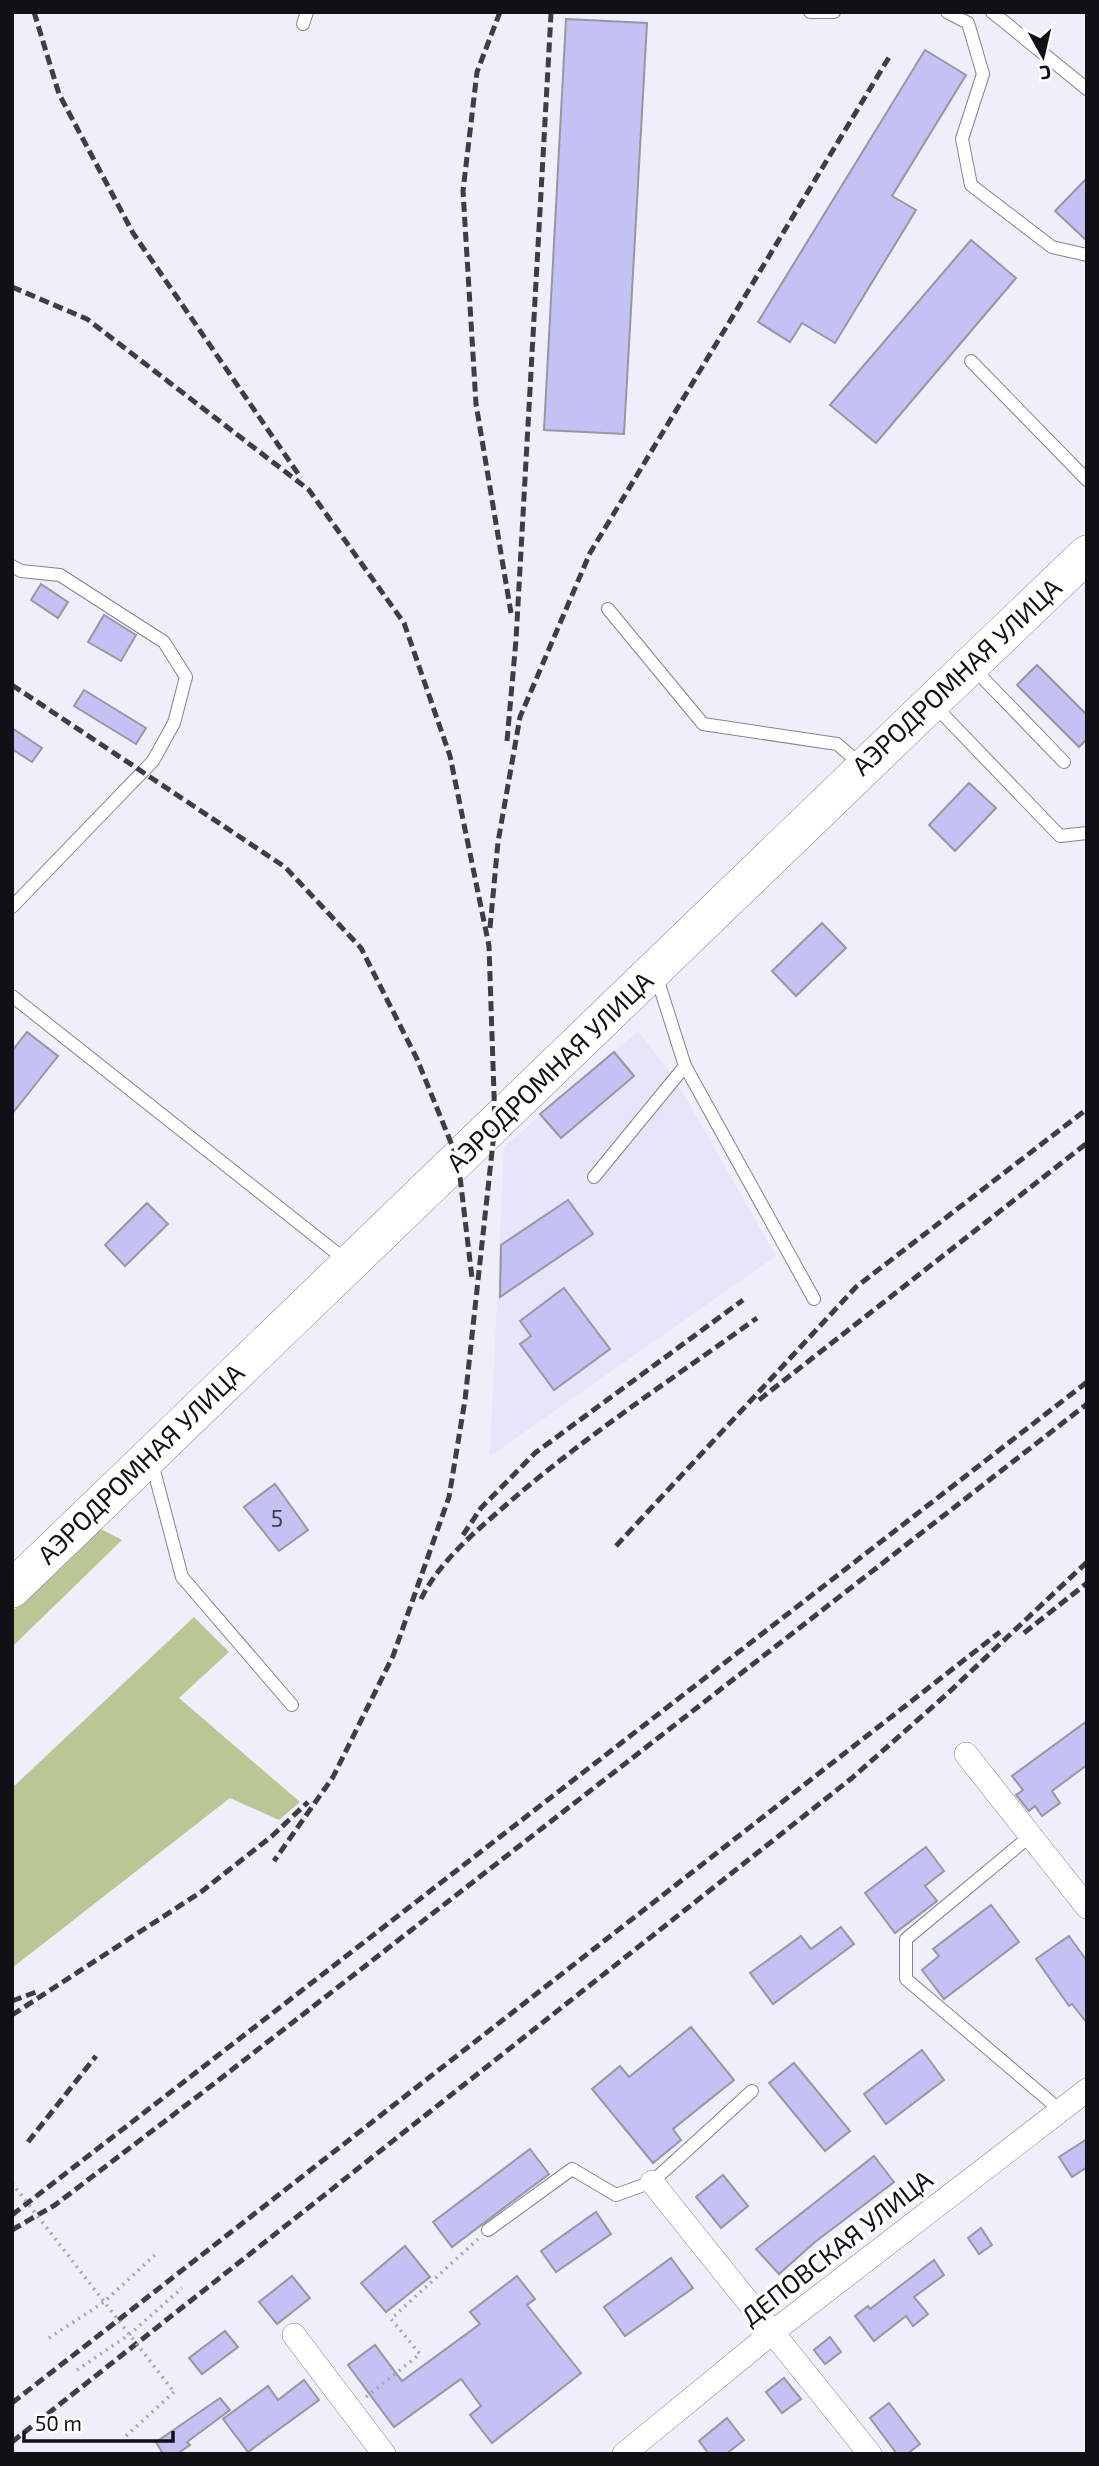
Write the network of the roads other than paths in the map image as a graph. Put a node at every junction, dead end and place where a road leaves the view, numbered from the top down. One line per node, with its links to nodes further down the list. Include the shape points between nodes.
1 (810, 12): 2 (lane)
2 (834, 12)
3 (947, 12): 6 (lane, via 968,23 983,74 962,139 971,185 1052,247)
4 (992, 12): 5 (lane)
5 (1087, 89)
6 (1087, 255)
7 (971, 361): 8 (lane)
8 (1087, 480)
9 (1087, 554): 13 (main road, АЭРОДРОМНАЯ УЛИЦА)
10 (16, 568): 11 (lane); 18 (lane, via 60,575 164,642 186,677 174,723 153,761)
11 (12, 582)
12 (608, 609): 16 (lane, via 703,724 837,744)
13 (970, 665): 14 (main road, АЭРОДРОМНАЯ УЛИЦА); 15 (lane)
14 (933, 703): 16 (main road, АЭРОДРОМНАЯ УЛИЦА); 17 (lane, via 1060,836)
15 (1064, 762)
16 (863, 766): 19 (main road, АЭРОДРОМНАЯ УЛИЦА)
17 (1087, 833)
18 (12, 907)
19 (655, 971): 21 (lane); 23 (main road, АЭРОДРОМНАЯ УЛИЦА)
20 (12, 996): 23 (lane)
21 (685, 1066): 22 (lane); 24 (lane)
22 (594, 1177)
23 (348, 1262): 25 (main road, АЭРОДРОМНАЯ УЛИЦА)
24 (814, 1299)
25 (150, 1456): 26 (main road, АЭРОДРОМНАЯ УЛИЦА); 27 (lane, via 182,1577)
26 (12, 1589)
27 (292, 1705)
28 (966, 1754): 29 (street)
29 (1029, 1837): 30 (street); 33 (lane, via 906,1939 906,1979)
30 (1087, 1907)
31 (1087, 2090): 33 (street, ДЕПОВСКАЯ УЛИЦА)
32 (752, 2091): 34 (lane)
33 (1060, 2110): 36 (street, ДЕПОВСКАЯ УЛИЦА)
34 (652, 2182): 35 (lane, via 616,2195 572,2169); 36 (street)
35 (488, 2230)
36 (773, 2332): 39 (street, ДЕПОВСКАЯ УЛИЦА); 40 (street)
37 (295, 2335): 38 (street)
38 (384, 2454)
39 (624, 2454)
40 (870, 2454)

